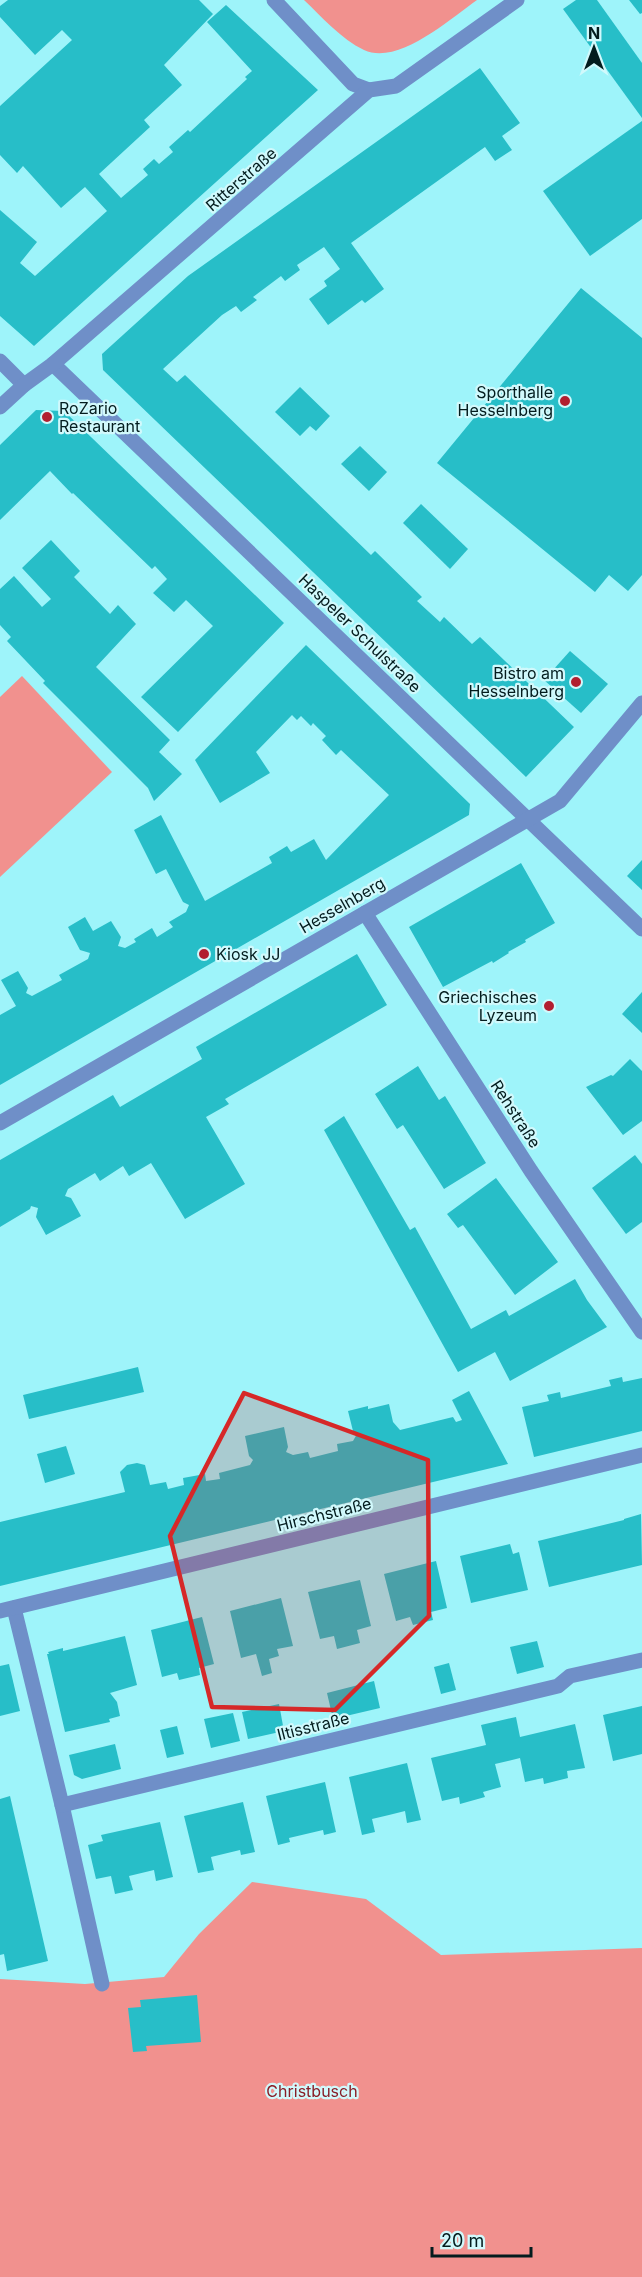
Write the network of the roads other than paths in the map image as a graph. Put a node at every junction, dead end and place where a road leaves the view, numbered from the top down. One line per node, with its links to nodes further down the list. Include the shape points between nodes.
1 (274, 0): 3 (street, via 353,84)
2 (518, 0): 3 (street, via 396,86)
3 (369, 90): 5 (street, Ritterstraße)
4 (0, 361): 6 (street)
5 (53, 364): 6 (street, Ritterstraße); 9 (street, Haspeler Schulstraße)
6 (24, 385): 7 (street, Ritterstraße)
7 (0, 407)
8 (642, 703): 9 (street, Hesselnberg, via 560,801)
9 (529, 820): 10 (street, Hesselnberg); 11 (street, Haspeler Schulstraße)
10 (365, 913): 12 (street, Hesselnberg); 13 (street, Rehstraße, via 531,1171)
11 (642, 929)
12 (0, 1123)
13 (642, 1332)
14 (642, 1455): 15 (street, Hirschstraße)
15 (7, 1610): 17 (street, Hirschstraße)
16 (642, 1660): 17 (street, Iltisstraße, via 570,1676 558,1686)
17 (62, 1805): 18 (street, Hirschstraße)
18 (102, 1984)

